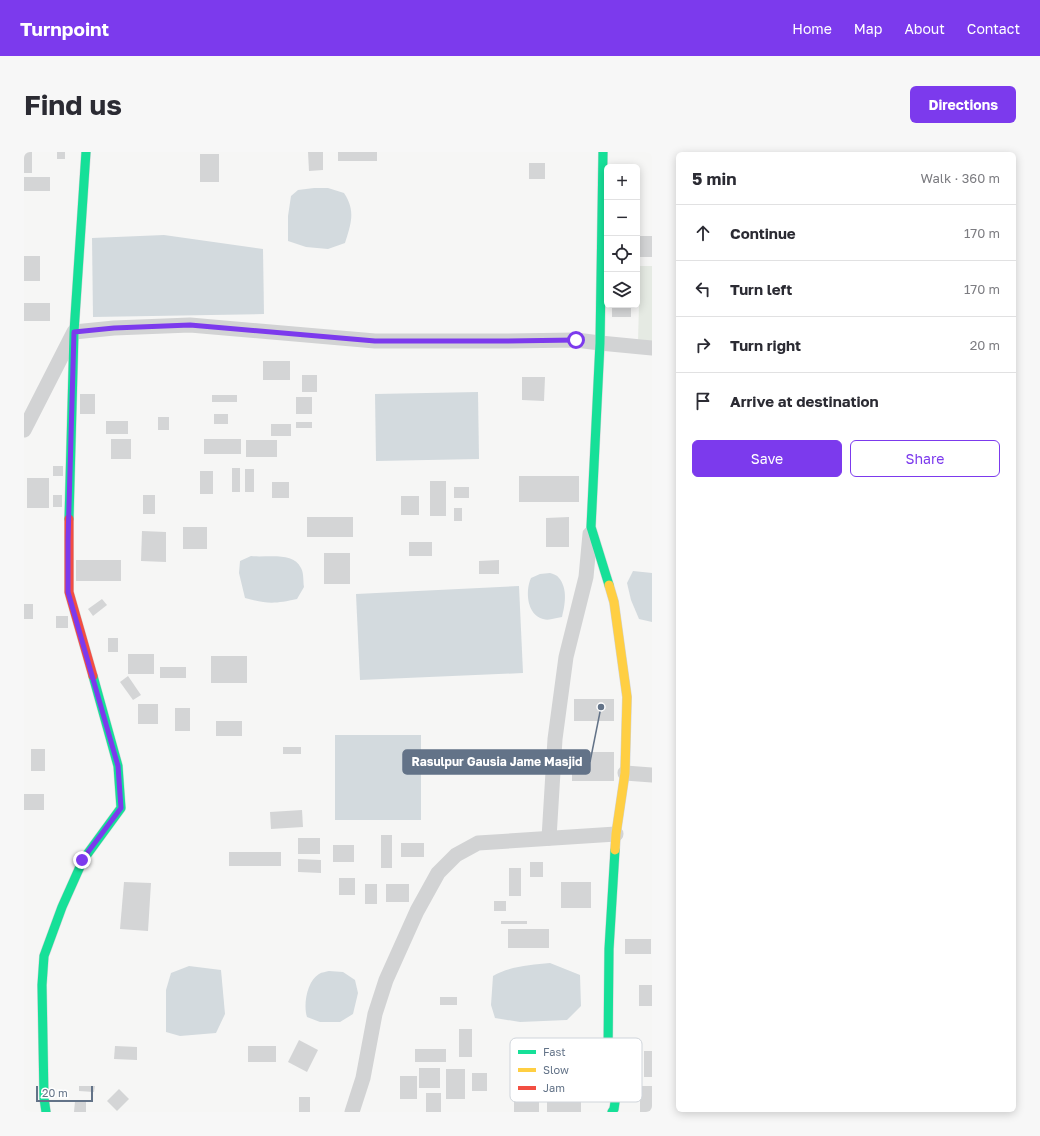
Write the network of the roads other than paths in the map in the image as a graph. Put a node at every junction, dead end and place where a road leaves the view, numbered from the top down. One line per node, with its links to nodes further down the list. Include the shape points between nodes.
1 (86, 152): 3 (street)
2 (603, 152): 4 (street)
3 (74, 332): 4 (street, via 190,325 375,341 576,340); 6 (street); 14 (street, via 68,592 118,766 121,808 82,860 44,956 42,992)
4 (600, 343): 5 (street); 7 (street)
5 (652, 348)
6 (24, 430)
7 (591, 527): 8 (street, via 614,602 627,697); 11 (street, via 586,577 566,657 555,739)
8 (625, 773): 9 (street); 10 (street)
9 (652, 775)
10 (616, 834): 11 (street); 12 (street, via 609,949)
11 (549, 838): 15 (street, via 478,843 456,855 438,873 417,911 386,980 375,1014 363,1078)
12 (608, 1038)
13 (615, 1102): 16 (street)
14 (46, 1112)
15 (352, 1112)
16 (612, 1112)

